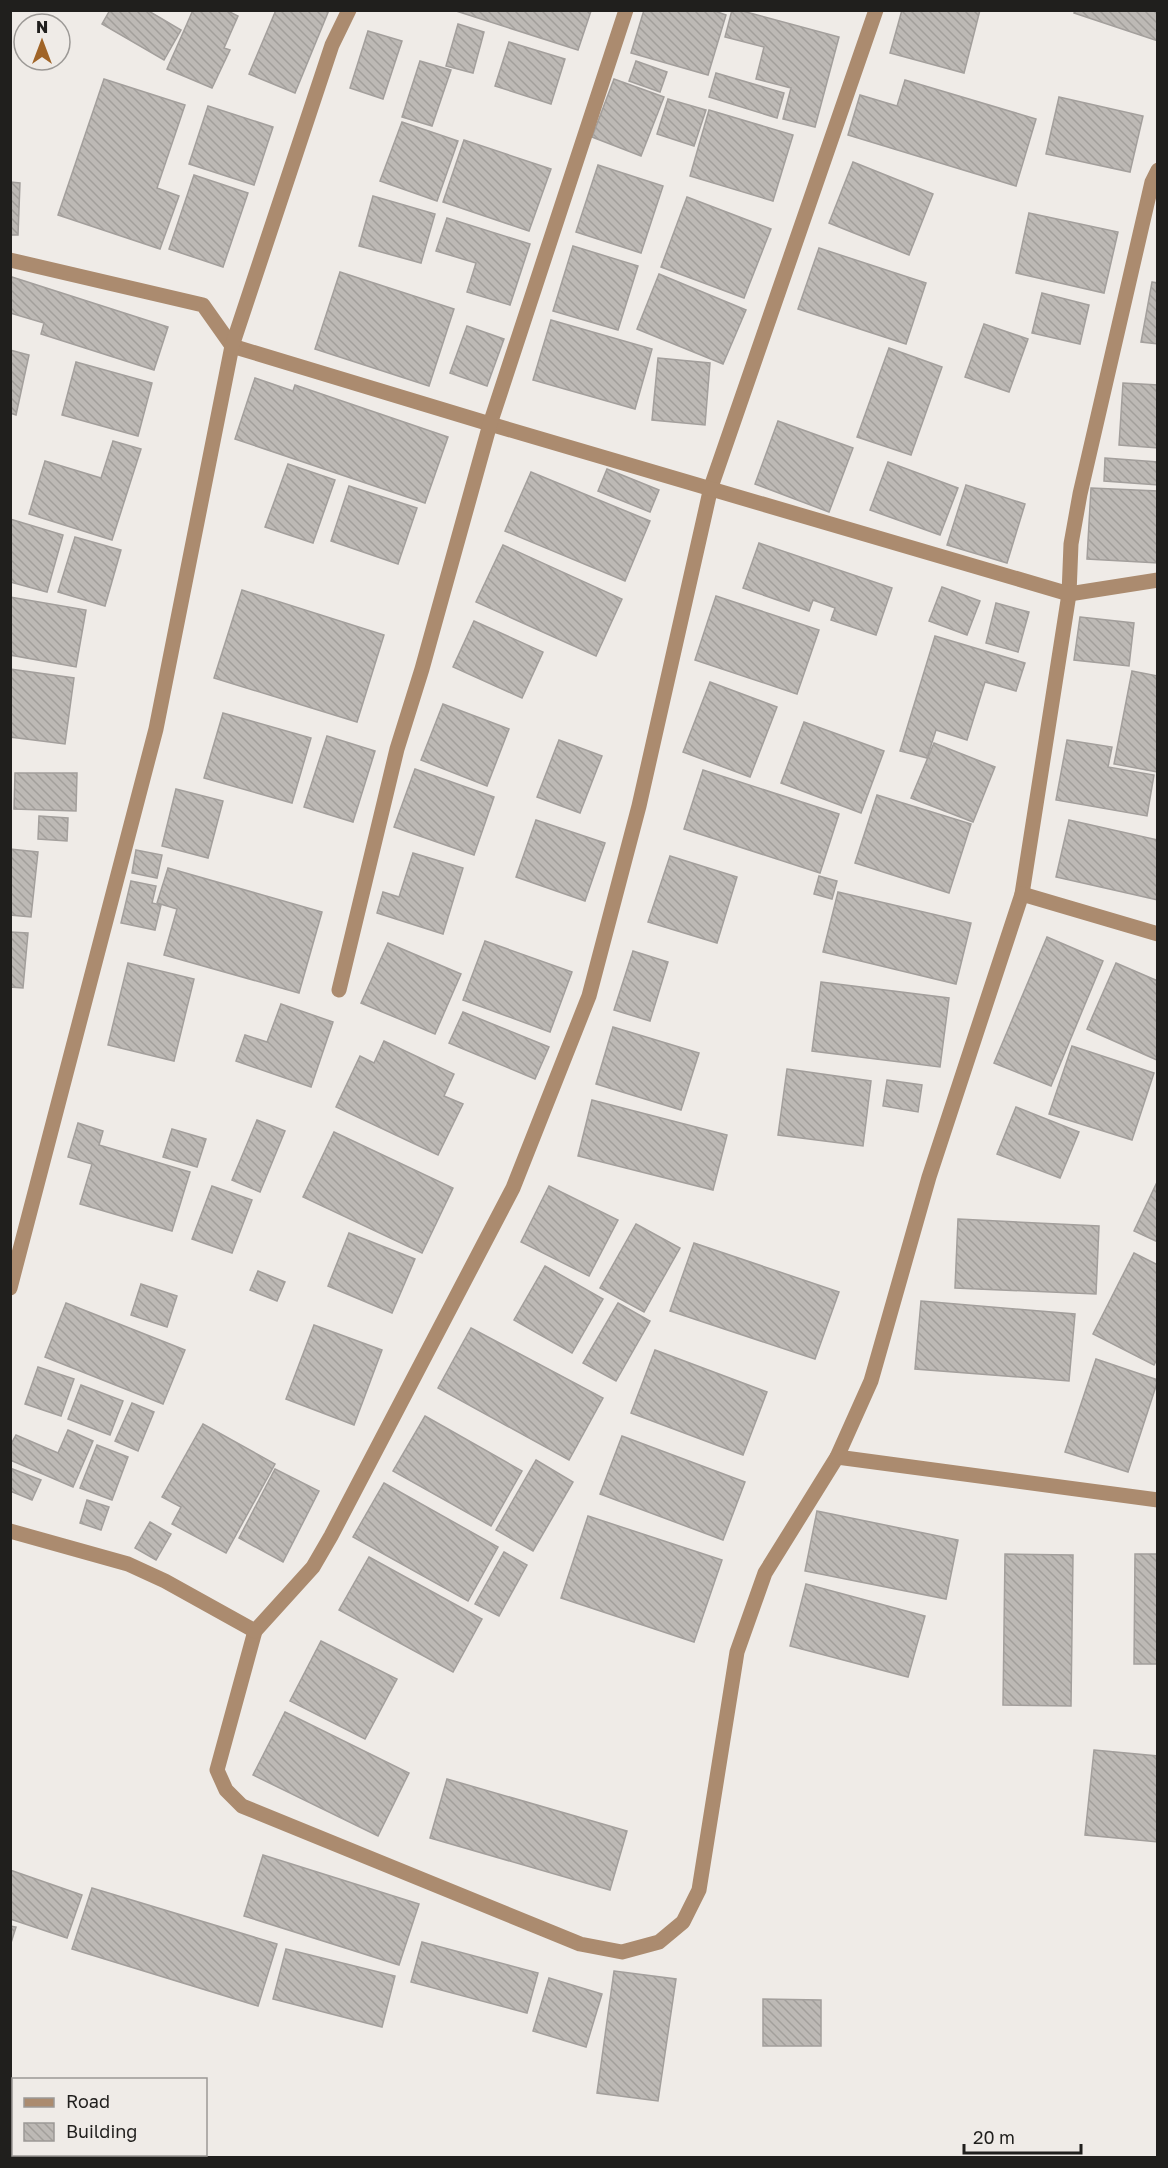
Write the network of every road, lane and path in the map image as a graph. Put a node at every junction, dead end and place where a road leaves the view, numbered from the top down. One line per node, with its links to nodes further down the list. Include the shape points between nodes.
1 (349, 10): 6 (street, via 332,45)
2 (626, 10): 7 (street)
3 (876, 10): 8 (street)
4 (1158, 170): 10 (street, via 1152,182 1080,494 1071,544)
5 (10, 260): 6 (street, via 203,305)
6 (232, 345): 7 (street); 14 (street, via 156,729)
7 (490, 424): 8 (street); 13 (street, via 397,749)
8 (711, 487): 10 (street); 18 (street, via 639,806 589,996 526,1156 332,1536 313,1567)
9 (1158, 580): 10 (street)
10 (1069, 594): 11 (street)
11 (1022, 894): 12 (street); 15 (street, via 929,1177 871,1381)
12 (1158, 934)
13 (339, 990)
14 (10, 1288)
15 (837, 1457): 16 (street); 18 (street, via 765,1573 737,1652 699,1890 683,1922 659,1942 622,1952 580,1944 242,1806 226,1790 217,1770)
16 (1158, 1500)
17 (10, 1531): 18 (street, via 128,1564)
18 (255, 1631)

